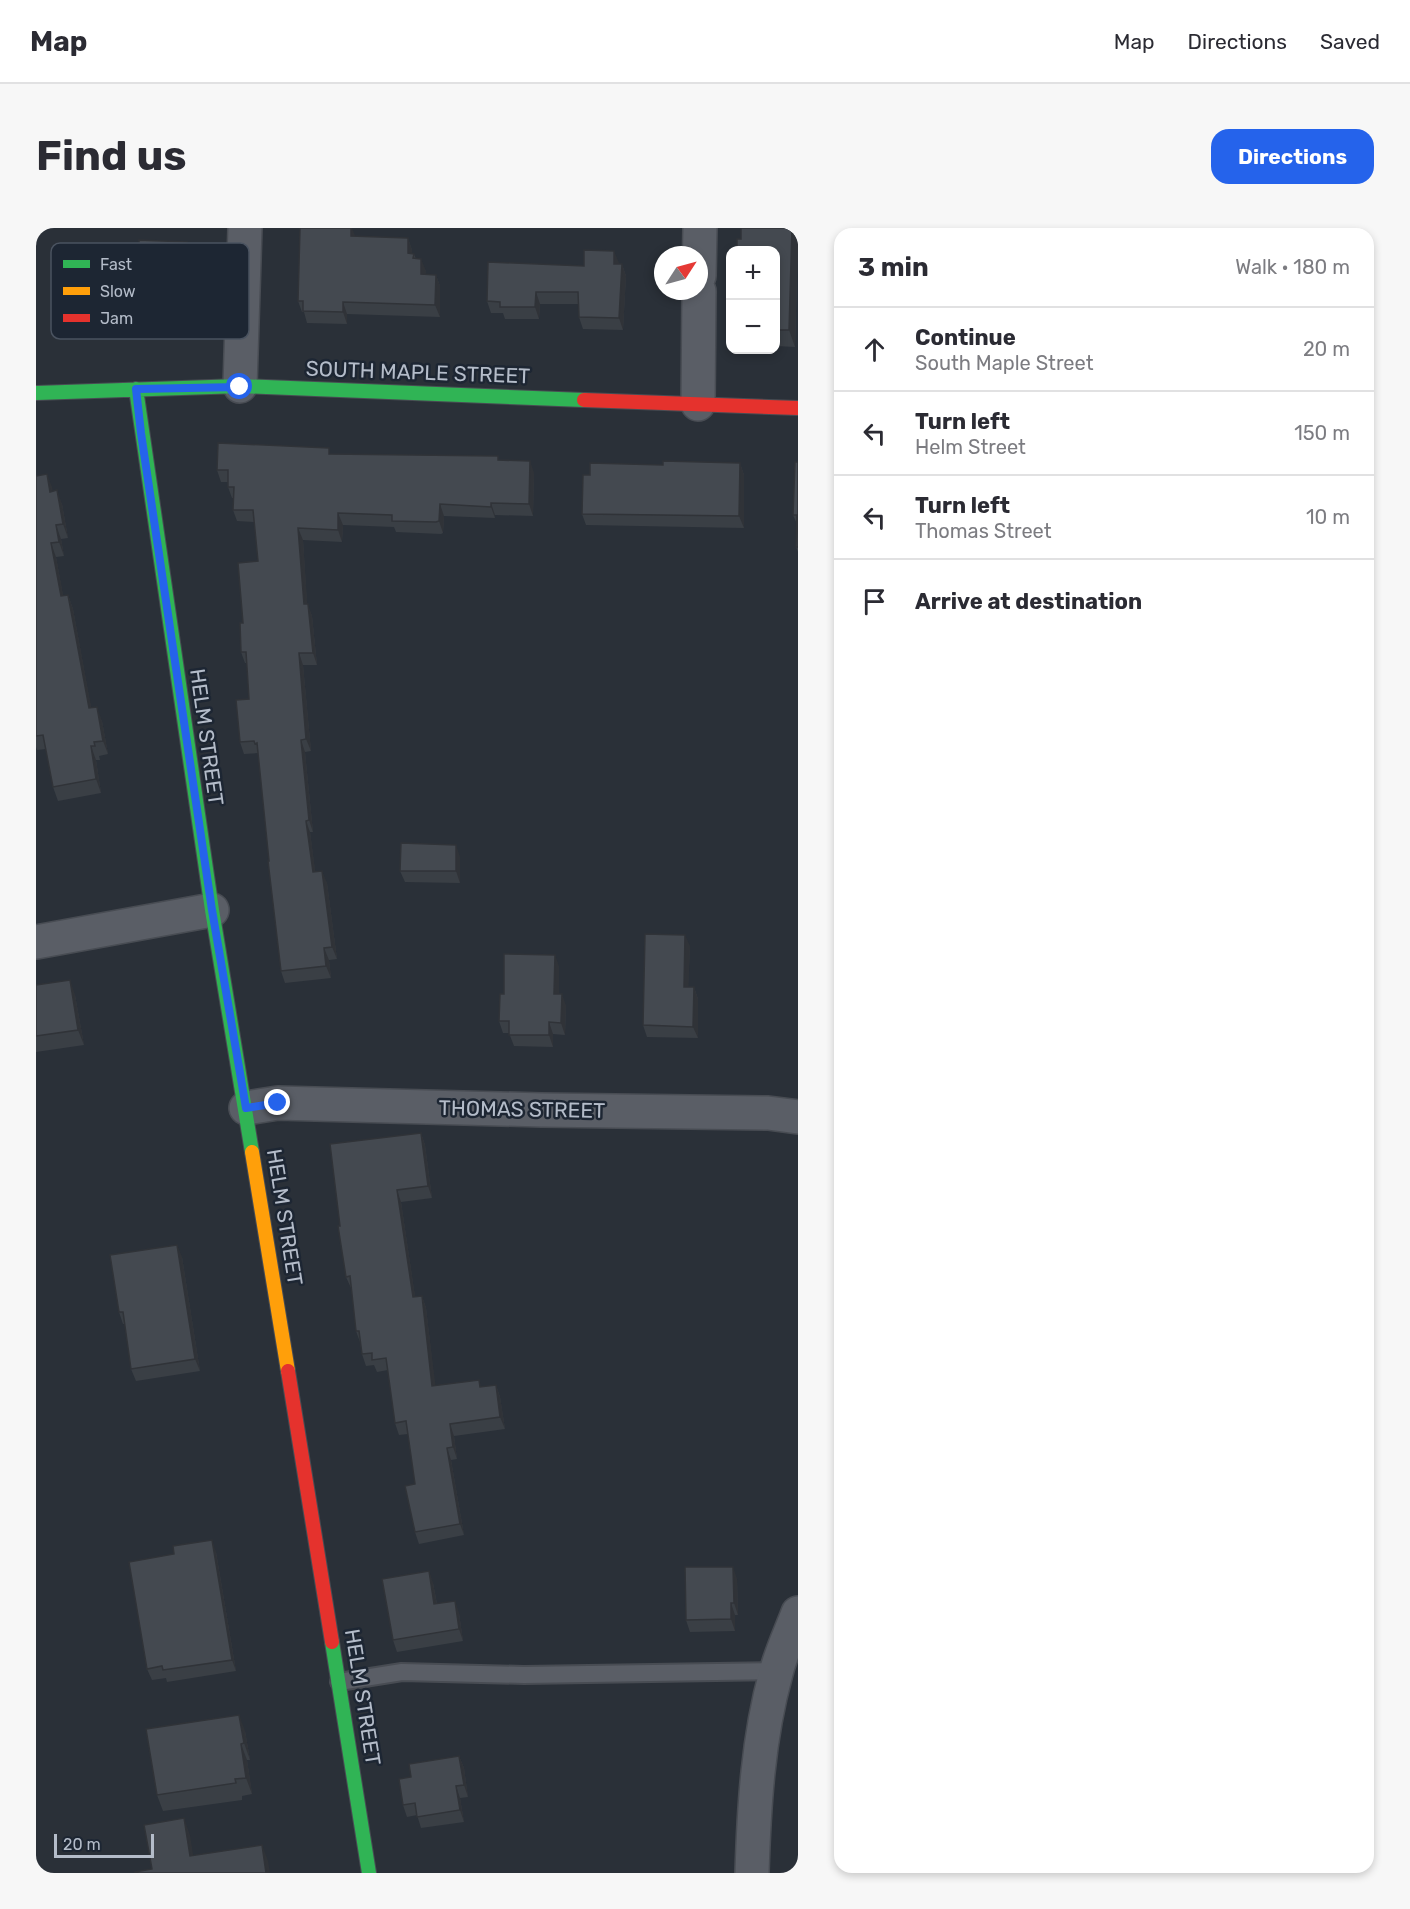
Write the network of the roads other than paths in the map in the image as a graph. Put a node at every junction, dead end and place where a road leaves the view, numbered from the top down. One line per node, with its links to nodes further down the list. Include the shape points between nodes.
1 (245, 228): 3 (street)
2 (700, 228): 4 (street)
3 (245, 243)
4 (700, 246)
5 (699, 300): 10 (street)
6 (242, 339): 7 (street)
7 (240, 387): 8 (street, SOUTH MAPLE STREET); 10 (street, SOUTH MAPLE STREET)
8 (136, 389): 9 (street, SOUTH MAPLE STREET); 12 (street, HELM STREET)
9 (36, 393)
10 (698, 404): 11 (street, SOUTH MAPLE STREET)
11 (798, 408)
12 (212, 910): 13 (street); 14 (street, HELM STREET)
13 (36, 942)
14 (246, 1108): 15 (street, THOMAS STREET, via 278,1103 768,1113); 18 (street, HELM STREET)
15 (798, 1117)
16 (795, 1631): 17 (street)
17 (776, 1671): 18 (lane, via 524,1675 402,1672); 20 (street, via 761,1743)
18 (339, 1682): 19 (street, HELM STREET)
19 (369, 1873)
20 (752, 1873)

